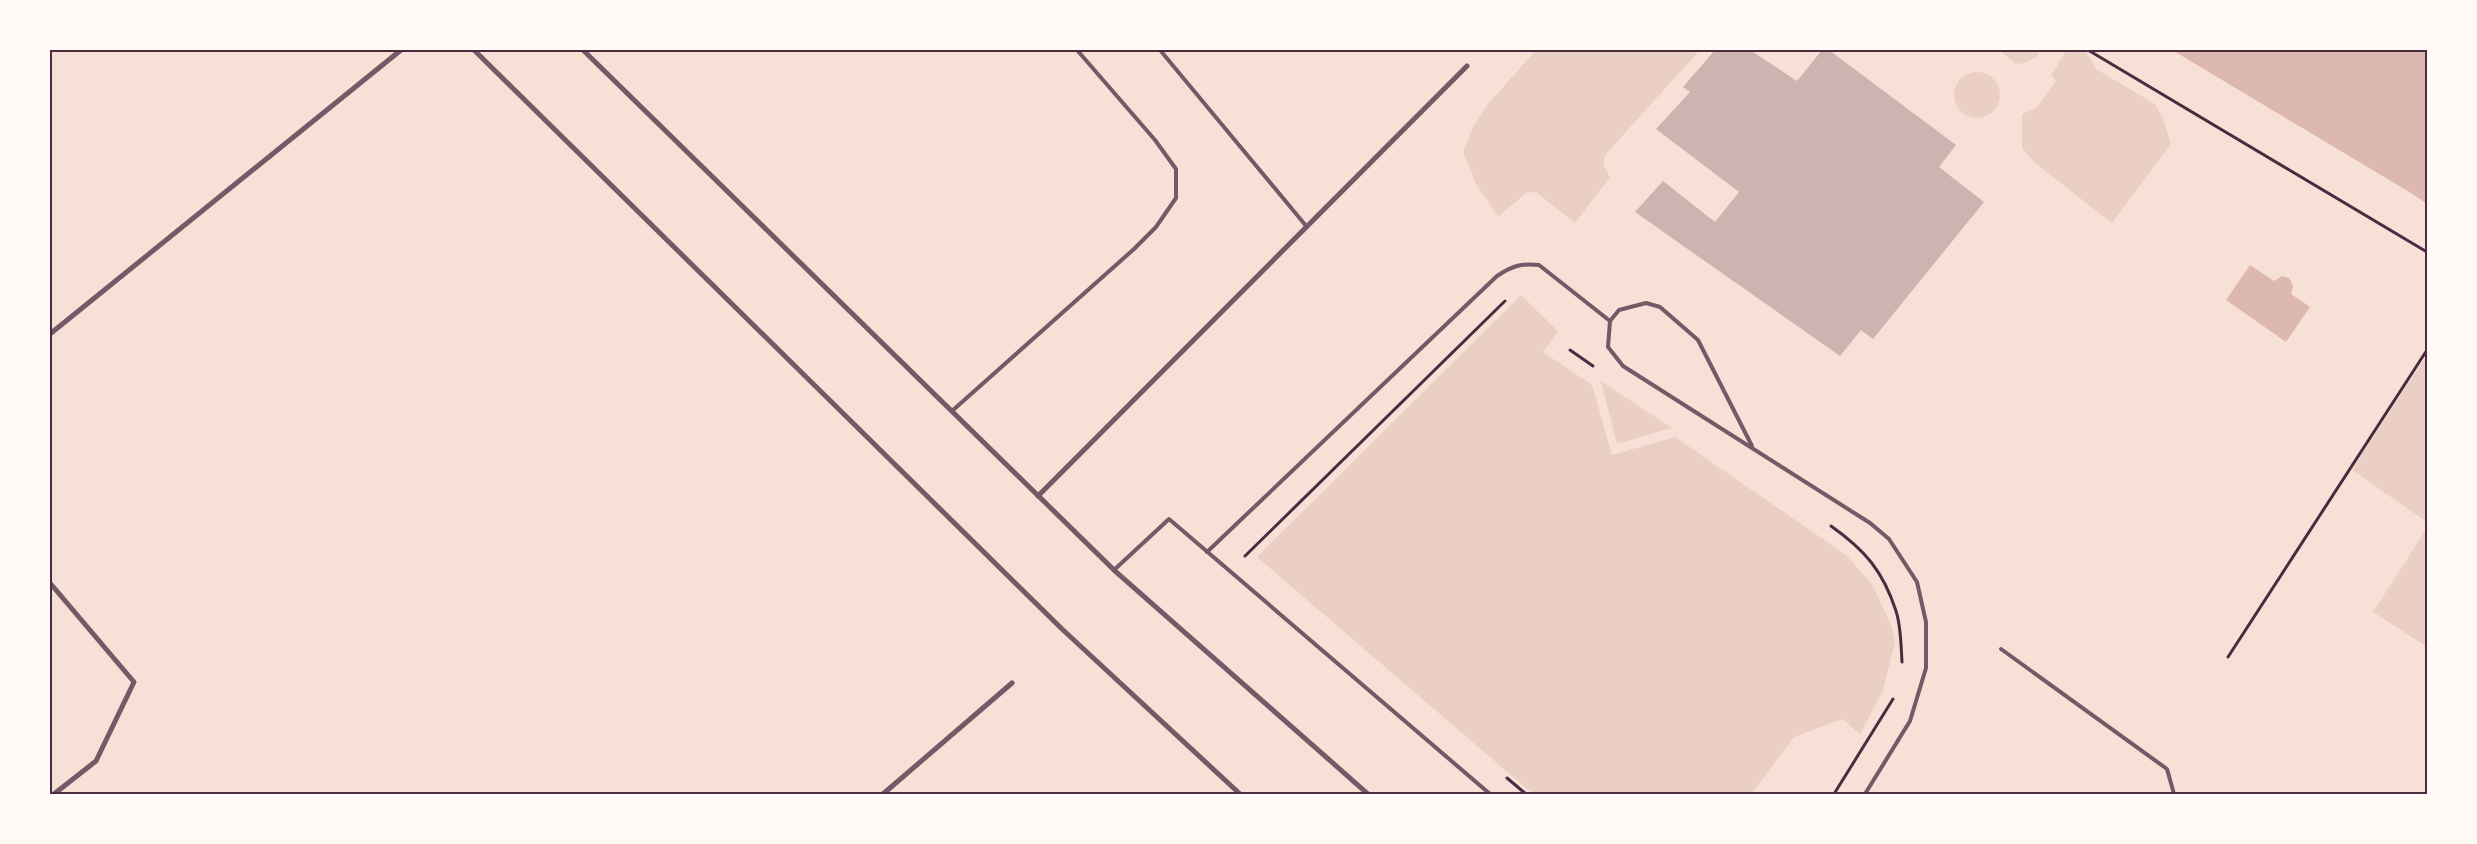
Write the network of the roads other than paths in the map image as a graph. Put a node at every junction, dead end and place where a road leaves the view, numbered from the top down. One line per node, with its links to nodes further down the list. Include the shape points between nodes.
1 (401, 50): 9 (street)
2 (474, 50): 20 (street, via 1062,629)
3 (583, 50): 10 (street)
4 (1077, 50): 10 (lane, via 1176,169 1176,198 1156,227 1134,249)
5 (1160, 50): 7 (lane)
6 (1467, 66): 7 (street)
7 (1307, 227): 12 (street)
8 (1610, 321): 11 (lane, via 1608,347 1623,366); 11 (lane, via 1619,310 1646,304 1660,307 1698,340); 13 (lane, via 1540,265 1513,265 1497,276)
9 (50, 334)
10 (952, 411): 12 (street)
11 (1753, 448): 23 (lane, via 1870,523 1889,539 1917,582 1926,622 1926,668 1910,721)
12 (1038, 496): 14 (street)
13 (1207, 552): 14 (lane, via 1169,519); 22 (lane)
14 (1114, 570): 21 (street)
15 (50, 583): 18 (street, via 134,682 96,761)
16 (2001, 649): 24 (lane, via 2167,769)
17 (1012, 683): 19 (street)
18 (54, 794)
19 (883, 794)
20 (1240, 794)
21 (1368, 794)
22 (1490, 794)
23 (1865, 794)
24 (2174, 794)

